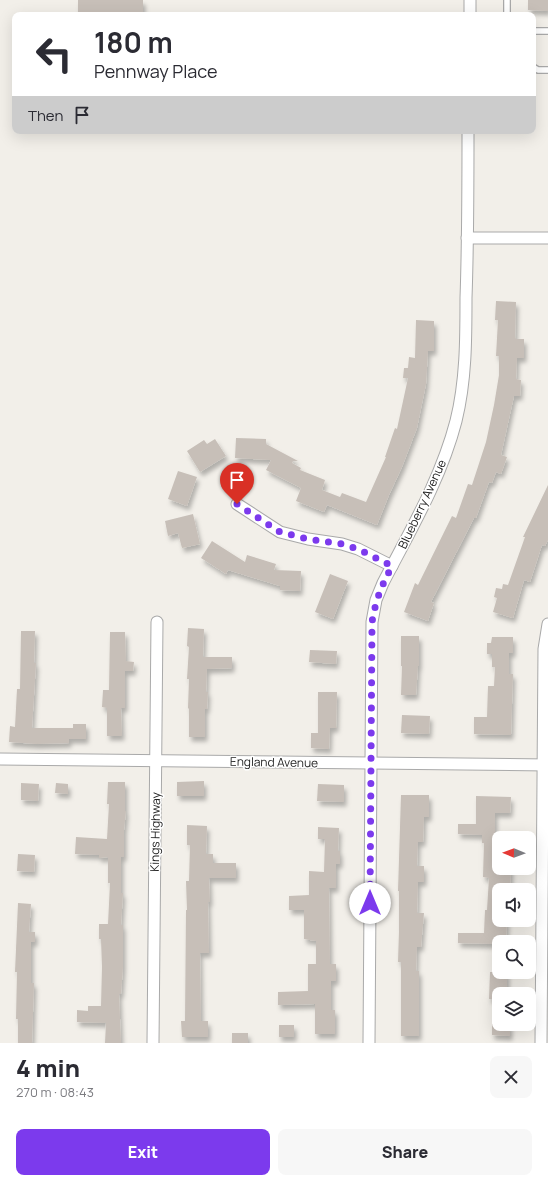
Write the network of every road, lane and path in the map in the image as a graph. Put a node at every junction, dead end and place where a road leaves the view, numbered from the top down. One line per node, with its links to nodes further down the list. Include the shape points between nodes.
1 (470, 0): 3 (street)
2 (507, 0): 4 (lane)
3 (470, 12)
4 (507, 12)
5 (536, 31): 6 (lane)
6 (548, 31)
7 (536, 69): 8 (lane)
8 (548, 70)
9 (468, 134): 10 (street, Blueberry Avenue)
10 (467, 238): 11 (street); 13 (street, Blueberry Avenue, via 464,370 456,420 436,478)
11 (548, 238)
12 (237, 504): 13 (street, via 280,532 342,544)
13 (392, 566): 18 (street, Blueberry Avenue, via 376,600 372,622)
14 (157, 622): 17 (street, Kings Highway)
15 (548, 624): 19 (street, via 544,649)
16 (0, 760): 17 (street, England Avenue)
17 (156, 761): 18 (street, England Avenue); 20 (street, Kings Highway)
18 (371, 763): 19 (street, England Avenue); 21 (street, Blueberry Avenue)
19 (546, 765): 22 (street)
20 (153, 1043)
21 (369, 1043)
22 (541, 1043)

